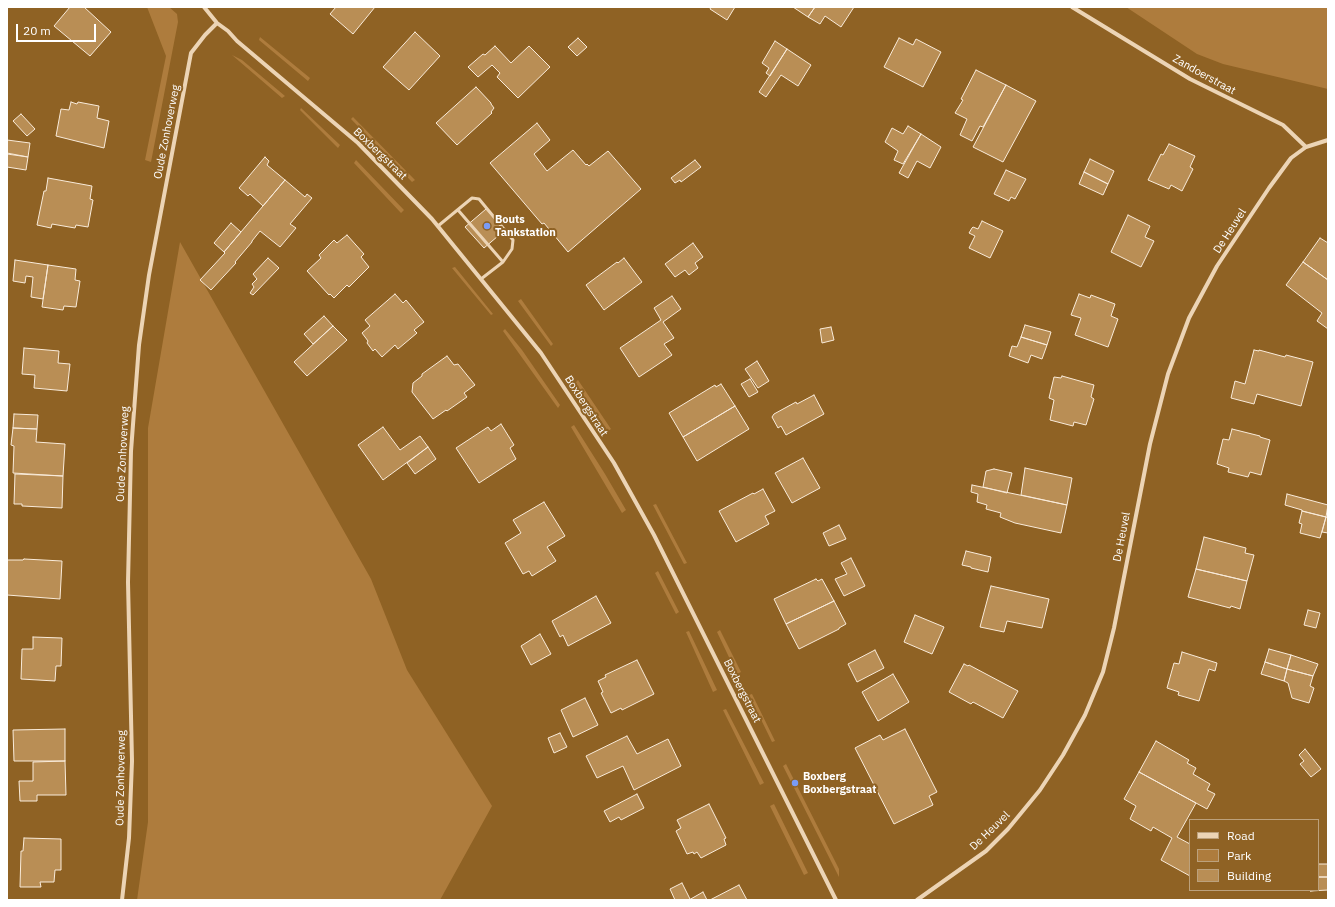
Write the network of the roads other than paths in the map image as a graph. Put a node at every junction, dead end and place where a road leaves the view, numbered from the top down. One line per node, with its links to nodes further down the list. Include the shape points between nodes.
1 (204, 7): 3 (street, Boxbergstraat)
2 (1072, 7): 5 (street, Zandoerstraat, via 1190,79 1283,125)
3 (217, 23): 7 (street, Boxbergstraat, via 358,143); 10 (street, Oude Zonhoverweg, via 191,53 149,275 139,345 131,451 128,582 132,761)
4 (1328, 140): 5 (street)
5 (1306, 147): 12 (street, De Heuvel, via 1290,158 1269,188 1217,266 1189,318 1168,374 1150,444 1114,628 1102,672 1086,715 1040,790 1008,829 986,851)
6 (458, 210): 7 (lane); 8 (lane); 8 (lane, via 472,198 479,199 513,240 512,250)
7 (438, 226): 9 (street, Boxbergstraat)
8 (503, 262): 9 (lane)
9 (481, 279): 11 (street, Boxbergstraat, via 541,353 614,464 654,535)
10 (122, 900)
11 (836, 900)
12 (917, 900)

